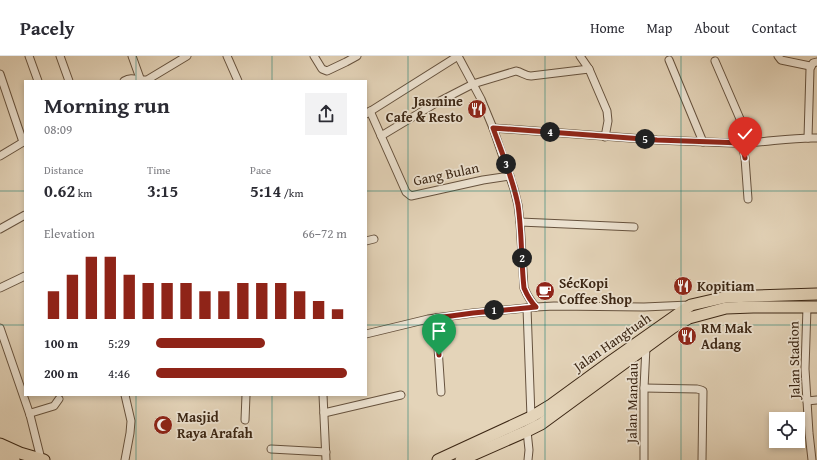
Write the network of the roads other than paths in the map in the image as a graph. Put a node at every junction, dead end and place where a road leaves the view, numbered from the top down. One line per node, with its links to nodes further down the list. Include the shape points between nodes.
1 (29, 56): 17 (street)
2 (60, 56): 18 (street)
3 (132, 56): 21 (street)
4 (187, 56): 22 (street)
5 (227, 56): 23 (street)
6 (314, 56): 7 (street, via 322,69 327,71)
7 (357, 56)
8 (458, 56): 26 (street); 27 (street)
9 (580, 56): 15 (street)
10 (778, 56): 14 (street, via 781,60)
11 (669, 60): 34 (street)
12 (715, 62): 35 (street)
13 (817, 62): 14 (street)
14 (810, 66): 24 (street)
15 (589, 70): 26 (street, via 531,76 513,71); 30 (street, via 608,114)
16 (0, 74): 33 (street)
17 (38, 80)
18 (69, 80)
19 (126, 80): 20 (street)
20 (138, 80)
21 (141, 80)
22 (147, 80)
23 (238, 80)
24 (809, 82): 25 (street); 31 (street)
25 (817, 83)
26 (473, 84): 28 (street); 29 (street)
27 (368, 112): 29 (street, Gang Bulan)
28 (493, 128): 30 (street); 38 (street)
29 (381, 136): 38 (street, Gang Bulan, via 406,192 411,196)
30 (605, 137): 34 (street)
31 (808, 138): 32 (street); 35 (street)
32 (817, 138)
33 (24, 141): 37 (street)
34 (703, 142): 36 (street)
35 (750, 142): 36 (street)
36 (742, 143): 39 (street)
37 (0, 156)
38 (510, 176): 41 (street)
39 (748, 199)
40 (24, 216): 43 (street)
41 (520, 222): 42 (street); 50 (street, via 524,288)
42 (634, 227)
43 (0, 229)
44 (374, 239): 45 (street)
45 (367, 241)
46 (24, 276): 47 (street)
47 (0, 288)
48 (817, 294): 49 (highway, Jalan Hangtuah, via 726,297)
49 (691, 306): 50 (street); 68 (highway, Jalan Hangtuah)
50 (536, 307): 52 (street)
51 (812, 307): 56 (highway, Jalan Hangtuah, via 726,308 689,318); 65 (street, Jalan Stadion, via 805,369)
52 (527, 308): 53 (street); 68 (street)
53 (436, 318): 55 (street); 58 (street)
54 (0, 328): 67 (street)
55 (367, 334)
56 (646, 347): 57 (street, Jalan Mandau); 70 (highway, Jalan Hangtuah, via 541,424)
57 (644, 388): 82 (street, Jalan Mandau); 83 (street, via 702,391)
58 (441, 392)
59 (401, 395): 66 (street)
60 (125, 396): 77 (street, via 131,421)
61 (246, 396): 69 (street)
62 (323, 396): 66 (street)
63 (59, 399): 67 (street, via 54,406)
64 (817, 400): 65 (street)
65 (807, 401): 84 (street, Jalan Stadion)
66 (324, 413): 73 (street)
67 (30, 415): 76 (street)
68 (531, 417): 79 (highway, Jalan Hangtuah)
69 (245, 420)
70 (527, 431): 80 (highway, Jalan Hangtuah); 81 (street)
71 (0, 444): 76 (highway)
72 (271, 449): 73 (street)
73 (326, 452): 78 (street)
74 (0, 454): 75 (highway)
75 (14, 460)
76 (43, 460)
77 (125, 460)
78 (326, 460)
79 (438, 460)
80 (461, 460)
81 (528, 460)
82 (644, 460)
83 (702, 460)
84 (812, 460)

